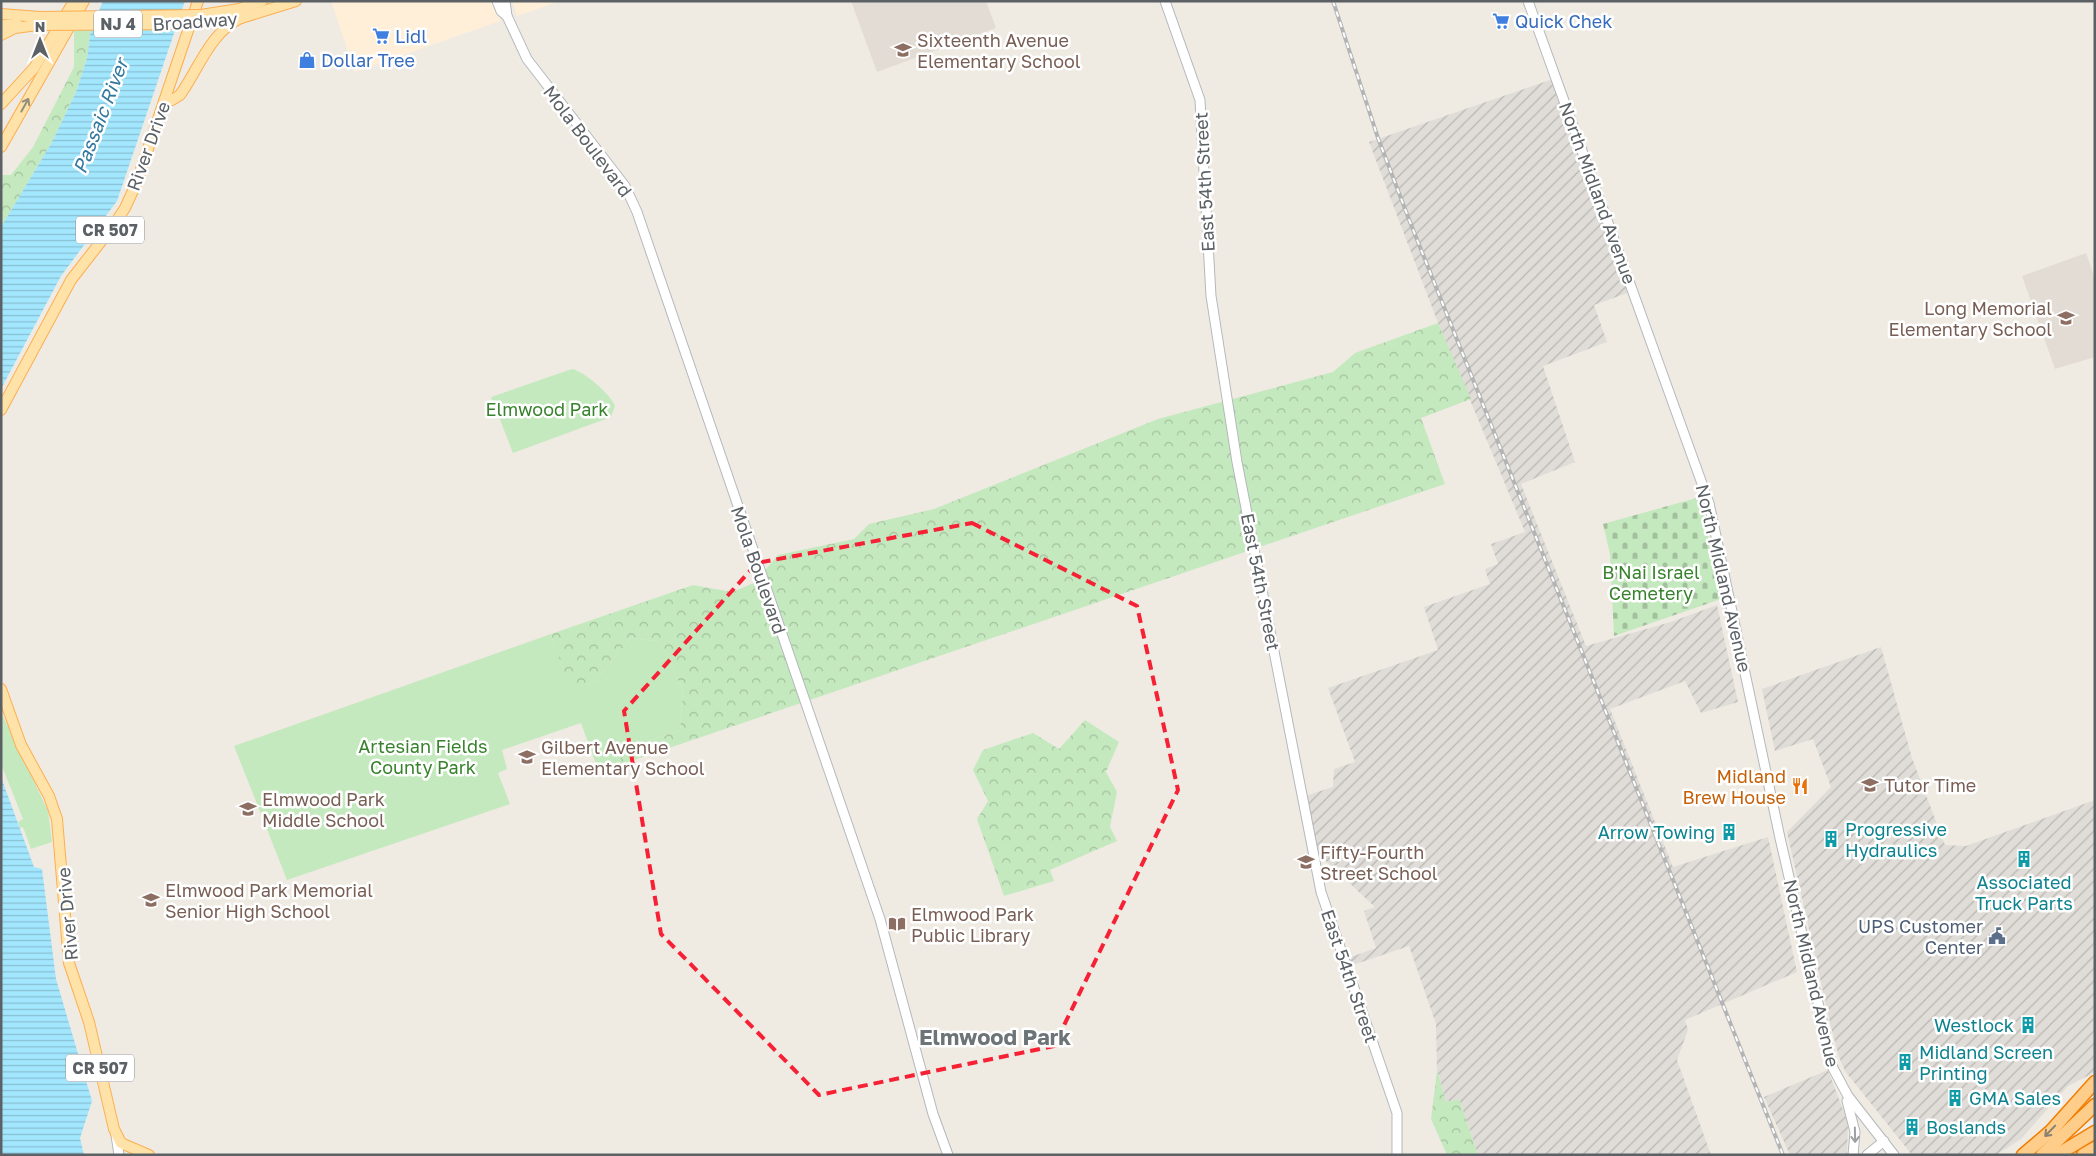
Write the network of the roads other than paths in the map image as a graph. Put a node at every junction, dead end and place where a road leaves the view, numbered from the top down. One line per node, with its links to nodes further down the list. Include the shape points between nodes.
1 (74, 1): 20 (main road, via 34,68)
2 (84, 1): 21 (main road, one-way to 2)
3 (198, 1): 19 (main road, River Drive / CR 507)
4 (262, 1): 14 (main road, Broadway / NJ 4)
5 (296, 1): 13 (main road, Broadway / NJ 4)
6 (497, 1): 11 (street, Mola Boulevard)
7 (505, 1): 11 (street, Mola Boulevard)
8 (1164, 1): 34 (street, East 54th Street, via 1200,100 1210,296 1237,462 1320,885 1397,1113)
9 (1528, 1): 24 (street, North Midland Avenue, via 1706,494 1795,906 1826,1042)
10 (1, 14): 15 (main road)
11 (507, 16): 33 (street, Mola Boulevard, via 527,59 625,186 638,212 880,920 933,1114)
12 (1, 18): 15 (main road, Broadway / NJ 4)
13 (241, 18): 14 (main road, Broadway / NJ 4); 18 (main road)
14 (200, 19): 15 (main road, Broadway / NJ 4, bridge); 18 (main road, via 212,26 216,33)
15 (38, 21): 16 (main road, Broadway / NJ 4); 17 (main road)
16 (1, 25)
17 (1, 35)
18 (214, 41): 19 (main road, via 180,95)
19 (164, 101): 22 (main road, River Drive / CR 507, via 125,208 71,280)
20 (1, 104)
21 (1, 147)
22 (1, 410)
23 (1, 689): 28 (main road, River Drive / CR 507, via 21,745 57,819 69,963 89,1022)
24 (1840, 1082): 29 (street, North Midland Avenue); 35 (street, one-way to 35, via 1854,1120)
25 (2095, 1082): 38 (highway, one-way to 38, via 2051,1131)
26 (2095, 1104): 39 (highway)
27 (2095, 1132): 40 (highway)
28 (116, 1135): 31 (street); 32 (main road, via 121,1143)
29 (1884, 1141): 36 (street); 37 (street, North Midland Avenue)
30 (2095, 1148): 41 (highway)
31 (119, 1155)
32 (150, 1155)
33 (948, 1155)
34 (1397, 1155)
35 (1853, 1155)
36 (1867, 1155)
37 (1894, 1155)
38 (2023, 1155)
39 (2042, 1155)
40 (2056, 1155)
41 (2083, 1155)

